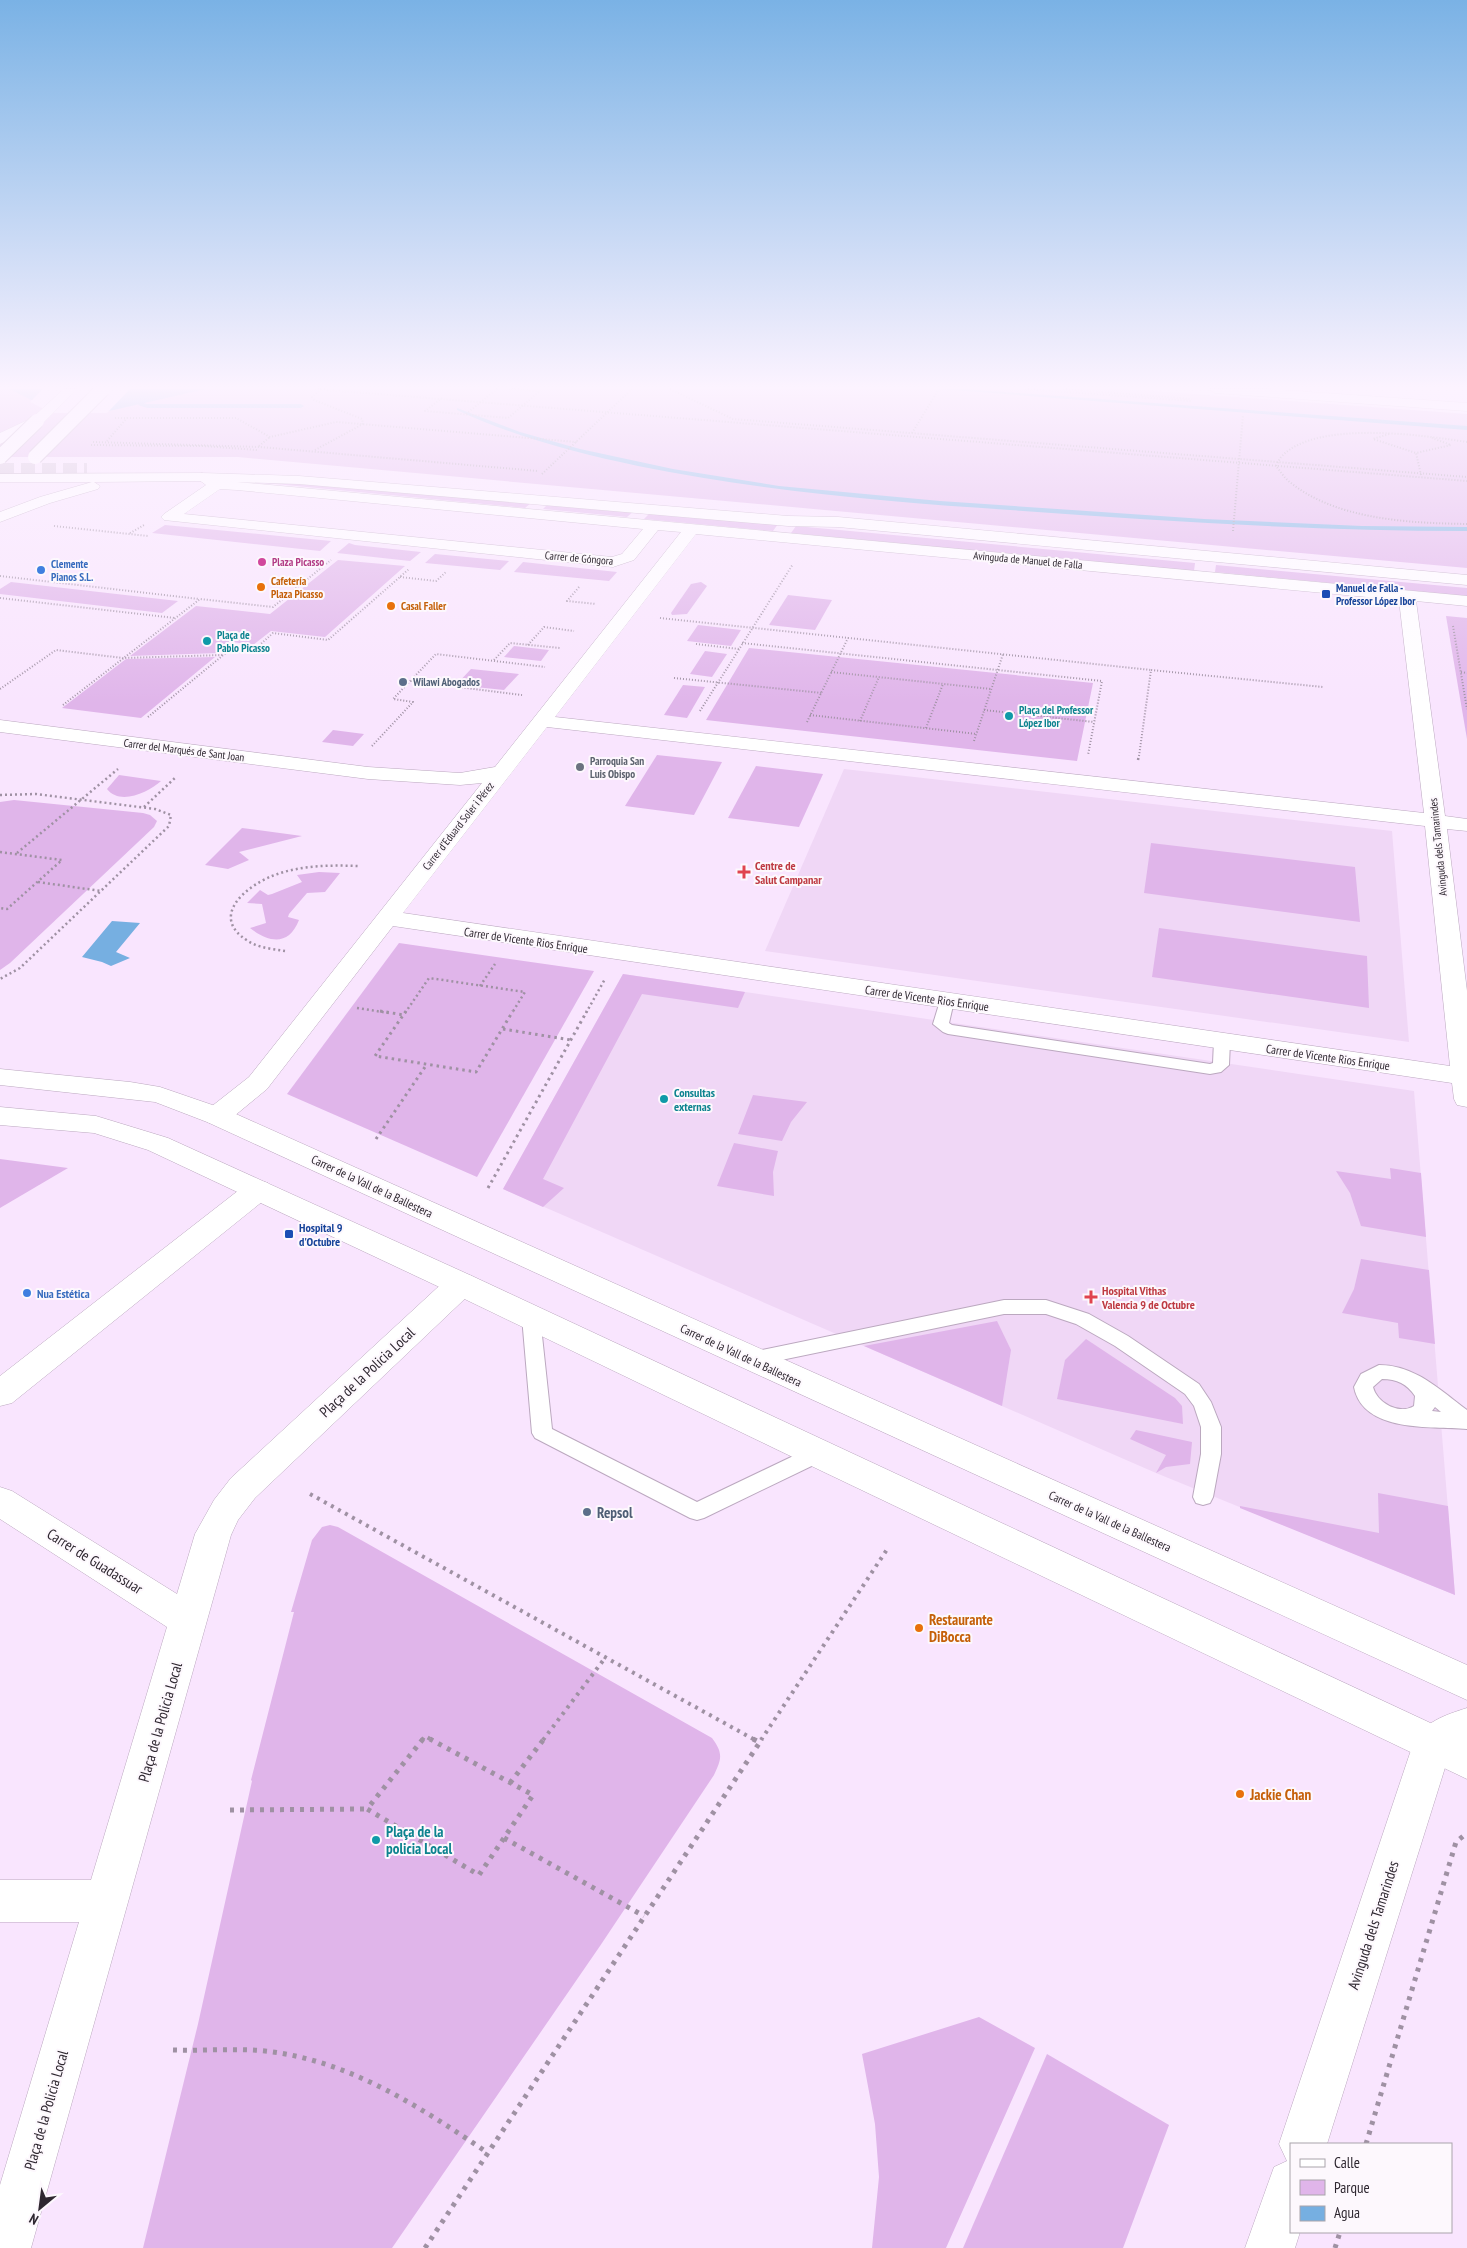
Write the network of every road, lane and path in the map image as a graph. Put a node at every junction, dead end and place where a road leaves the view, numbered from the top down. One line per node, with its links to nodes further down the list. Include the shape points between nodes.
1 (68, 494): 8 (street)
2 (202, 494): 12 (street, Carrer de Góngora, via 169,516 613,562 628,557)
3 (323, 494): 12 (street, Avinguda de Manuel de Falla)
4 (471, 494): 10 (street, Avinguda de Manuel de Falla, via 769,520)
5 (546, 494): 10 (street, Avinguda de Manuel de Falla, via 792,515)
6 (1235, 494): 17 (path)
7 (1307, 494): 11 (path, via 1368,514)
8 (0, 517)
9 (150, 521): 15 (path)
10 (838, 522): 24 (street, Avinguda de Manuel de Falla)
11 (1467, 524)
12 (654, 525): 14 (street, Avinguda de Manuel de Falla)
13 (54, 526): 15 (path)
14 (692, 529): 26 (street, Avinguda de Manuel de Falla); 68 (street, Carrer d'Eduard Soler i Pérez)
15 (129, 534): 16 (path)
16 (141, 535)
17 (1232, 536)
18 (336, 556): 28 (path, via 273,607)
19 (797, 557): 34 (path)
20 (415, 564): 23 (path)
21 (451, 567): 23 (path, via 436,581)
22 (0, 576): 28 (path)
23 (400, 577): 44 (path, via 328,640 273,634 254,650 233,648)
24 (1467, 580)
25 (585, 581): 30 (path, via 567,601)
26 (1407, 595): 29 (street, Avinguda de Manuel de Falla); 88 (street, Avinguda dels Tamarindes)
27 (0, 598): 31 (path)
28 (200, 599): 31 (path)
29 (1467, 601)
30 (597, 604)
31 (175, 618): 45 (path)
32 (660, 618): 34 (path)
33 (1453, 626): 51 (path)
34 (752, 628): 36 (path); 37 (path)
35 (575, 631): 39 (path, via 544,628)
36 (848, 638): 42 (path); 43 (path)
37 (742, 643): 41 (path); 42 (path)
38 (696, 644): 41 (path)
39 (528, 645): 40 (path); 46 (path, via 510,643)
40 (561, 648)
41 (739, 649): 56 (path)
42 (840, 653): 48 (path); 50 (path)
43 (1003, 654): 48 (path); 49 (path)
44 (224, 655): 45 (path); 70 (path)
45 (123, 658): 59 (path, via 56,650); 63 (path)
46 (494, 661): 47 (path); 55 (path, via 436,654)
47 (545, 667)
48 (998, 670): 60 (path); 71 (path, via 1102,681)
49 (1151, 670): 58 (path); 79 (path)
50 (832, 672): 53 (path); 61 (path)
51 (1461, 672): 52 (path); 64 (path)
52 (1467, 672)
53 (879, 677): 57 (path); 69 (path)
54 (674, 678): 56 (path)
55 (410, 681): 62 (path); 77 (path, via 393,699 413,702)
56 (718, 682): 61 (path); 66 (path)
57 (943, 684): 60 (path); 74 (path)
58 (1324, 687)
59 (0, 689)
60 (991, 689): 65 (path)
61 (822, 693): 67 (path)
62 (522, 694)
63 (62, 706)
64 (1467, 709)
65 (984, 710): 71 (path); 75 (path)
66 (698, 714)
67 (810, 715): 69 (path); 73 (path)
68 (542, 720): 81 (street, Carrer d'Eduard Soler i Pérez); 88 (street)
69 (860, 721): 74 (path)
70 (141, 722)
71 (1094, 722): 78 (path)
72 (0, 726): 83 (street, Carrer del Marqués de Sant Joan)
73 (804, 728)
74 (926, 728): 75 (path)
75 (977, 734): 76 (path)
76 (974, 743)
77 (368, 750)
78 (1087, 757)
79 (1138, 762)
80 (122, 766): 85 (path)
81 (500, 772): 83 (street, Carrer del Marqués de Sant Joan, via 460,779); 86 (street, Carrer d'Eduard Soler i Pérez)
82 (180, 774): 87 (path)
83 (368, 774): 86 (street, Carrer del Marqués de Sant Joan, via 452,792)
84 (0, 796): 85 (path, via 23,793)
85 (81, 800): 87 (path); 91 (path)
86 (475, 804): 96 (street, Carrer d'Eduard Soler i Pérez)
87 (143, 807): 94 (path, via 171,815 169,826)
88 (1434, 820): 89 (street); 108 (street, Avinguda dels Tamarindes)
89 (1467, 825)
90 (0, 852): 91 (path)
91 (17, 854): 93 (path, via 62,860)
92 (359, 866): 97 (path, via 330,864 285,872 261,880 234,902 230,922 237,932 248,941)
93 (37, 882): 94 (path); 95 (path, via 7,909)
94 (101, 891): 100 (path, via 20,968)
95 (0, 908)
96 (387, 918): 108 (street, Carrer de Vicente Rios Enrique, via 1222,1042); 110 (street, Carrer d'Eduard Soler i Pérez, via 258,1083)
97 (285, 951)
98 (497, 961): 101 (path)
99 (607, 977): 105 (path)
100 (0, 980)
101 (480, 986): 103 (path, via 429,978); 104 (path, via 525,992)
102 (354, 1008): 103 (path)
103 (404, 1015): 106 (path, via 375,1056)
104 (502, 1030): 105 (path); 106 (path, via 476,1072)
105 (571, 1040): 112 (path)
106 (427, 1064): 111 (path)
107 (0, 1077): 110 (street, Carrer de la Vall de la Ballestera, via 160,1095)
108 (1466, 1084)
109 (0, 1116): 113 (street, via 96,1125 127,1133)
110 (216, 1116): 116 (street, Carrer de la Vall de la Ballestera)
111 (376, 1139)
112 (488, 1188)
113 (258, 1190): 114 (street); 118 (street)
114 (461, 1284): 115 (street); 126 (street, Plaça de la Policia Local, via 243,1488 213,1534)
115 (531, 1317): 121 (street); 121 (lane, via 542,1433 697,1512)
116 (750, 1359): 123 (lane, via 1004,1307 1047,1308 1102,1330 1192,1389 1203,1401 1210,1415 1212,1432); 128 (street, Carrer de la Vall de la Ballestera)
117 (1417, 1384): 119 (lane, via 1426,1398 1426,1405 1416,1415); 119 (lane, via 1403,1375 1388,1372 1370,1375 1365,1381 1364,1394 1377,1409 1397,1417); 120 (lane)
118 (0, 1394)
119 (1408, 1417): 120 (lane)
120 (1466, 1420)
121 (817, 1454): 130 (street)
122 (310, 1494): 127 (path)
123 (1203, 1497)
124 (0, 1501): 126 (street, Carrer de Guadassuar)
125 (888, 1548): 129 (path)
126 (189, 1621): 137 (street, Plaça de la Policia Local)
127 (605, 1657): 129 (path); 131 (path)
128 (1467, 1683)
129 (759, 1742): 138 (path)
130 (1456, 1743): 140 (street, Avinguda dels Tamarindes)
131 (510, 1782): 133 (path, via 424,1736); 135 (path, via 533,1796)
132 (230, 1810): 133 (path)
133 (367, 1810): 135 (path, via 478,1875)
134 (1467, 1833): 141 (path, via 1456,1842)
135 (504, 1838): 138 (path)
136 (0, 1901): 137 (street)
137 (108, 1901): 145 (street, Plaça de la Policia Local)
138 (644, 1916): 142 (path)
139 (173, 2050): 142 (path, via 265,2051 319,2062 374,2084 428,2113)
140 (1304, 2143)
141 (1366, 2143)
142 (488, 2153): 146 (path)
143 (1290, 2187): 147 (street)
144 (1340, 2233): 148 (path)
145 (6, 2248)
146 (425, 2248)
147 (1270, 2248)
148 (1335, 2248)

